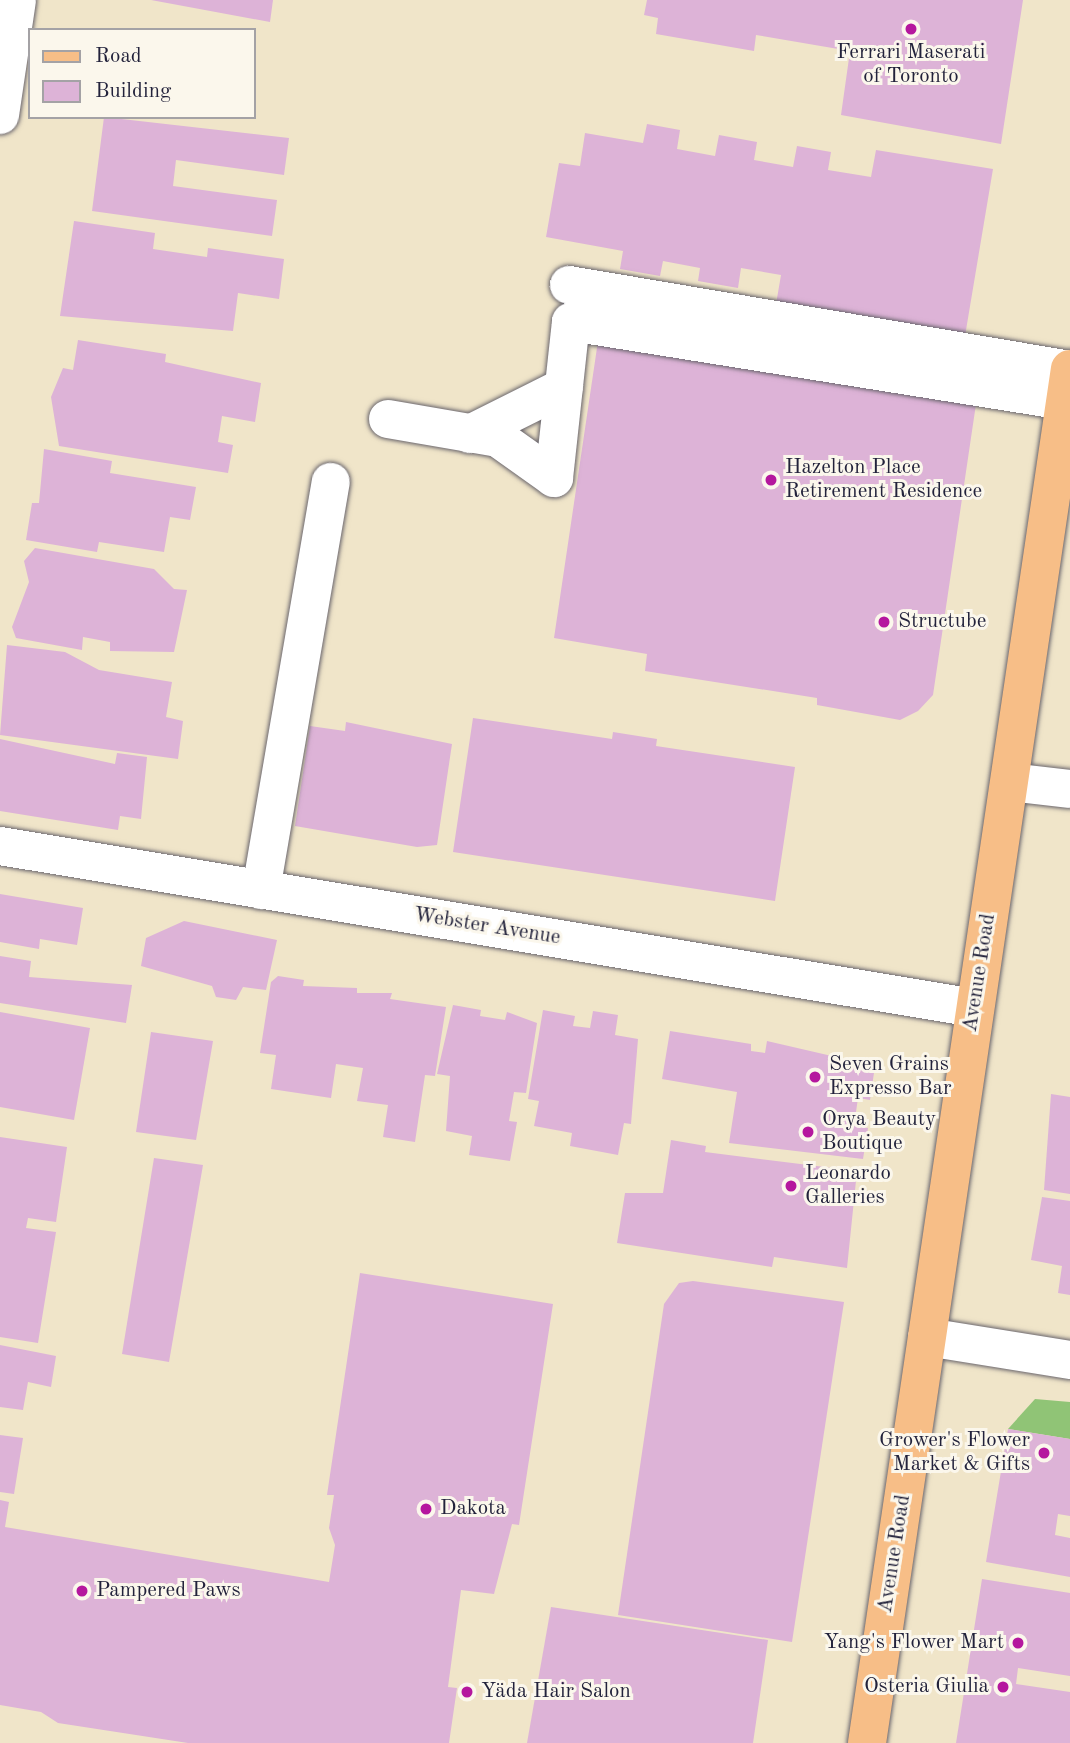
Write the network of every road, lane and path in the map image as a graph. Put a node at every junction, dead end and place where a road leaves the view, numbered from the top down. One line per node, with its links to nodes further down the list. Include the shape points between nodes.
1 (17, 0): 2 (street)
2 (0, 115)
3 (569, 285): 4 (street)
4 (1068, 380): 5 (street, via 571,322); 9 (main road, Avenue Road)
5 (564, 387): 7 (street); 7 (street, via 554,478 498,438)
6 (388, 419): 7 (street)
7 (470, 434)
8 (331, 482): 12 (street)
9 (1010, 782): 10 (street); 13 (main road, Avenue Road)
10 (1070, 789)
11 (0, 846): 12 (street, Webster Avenue)
12 (261, 890): 13 (street, Webster Avenue)
13 (974, 1007): 14 (main road, Avenue Road)
14 (927, 1337): 15 (street); 16 (main road, Avenue Road)
15 (1070, 1360)
16 (867, 1743)

